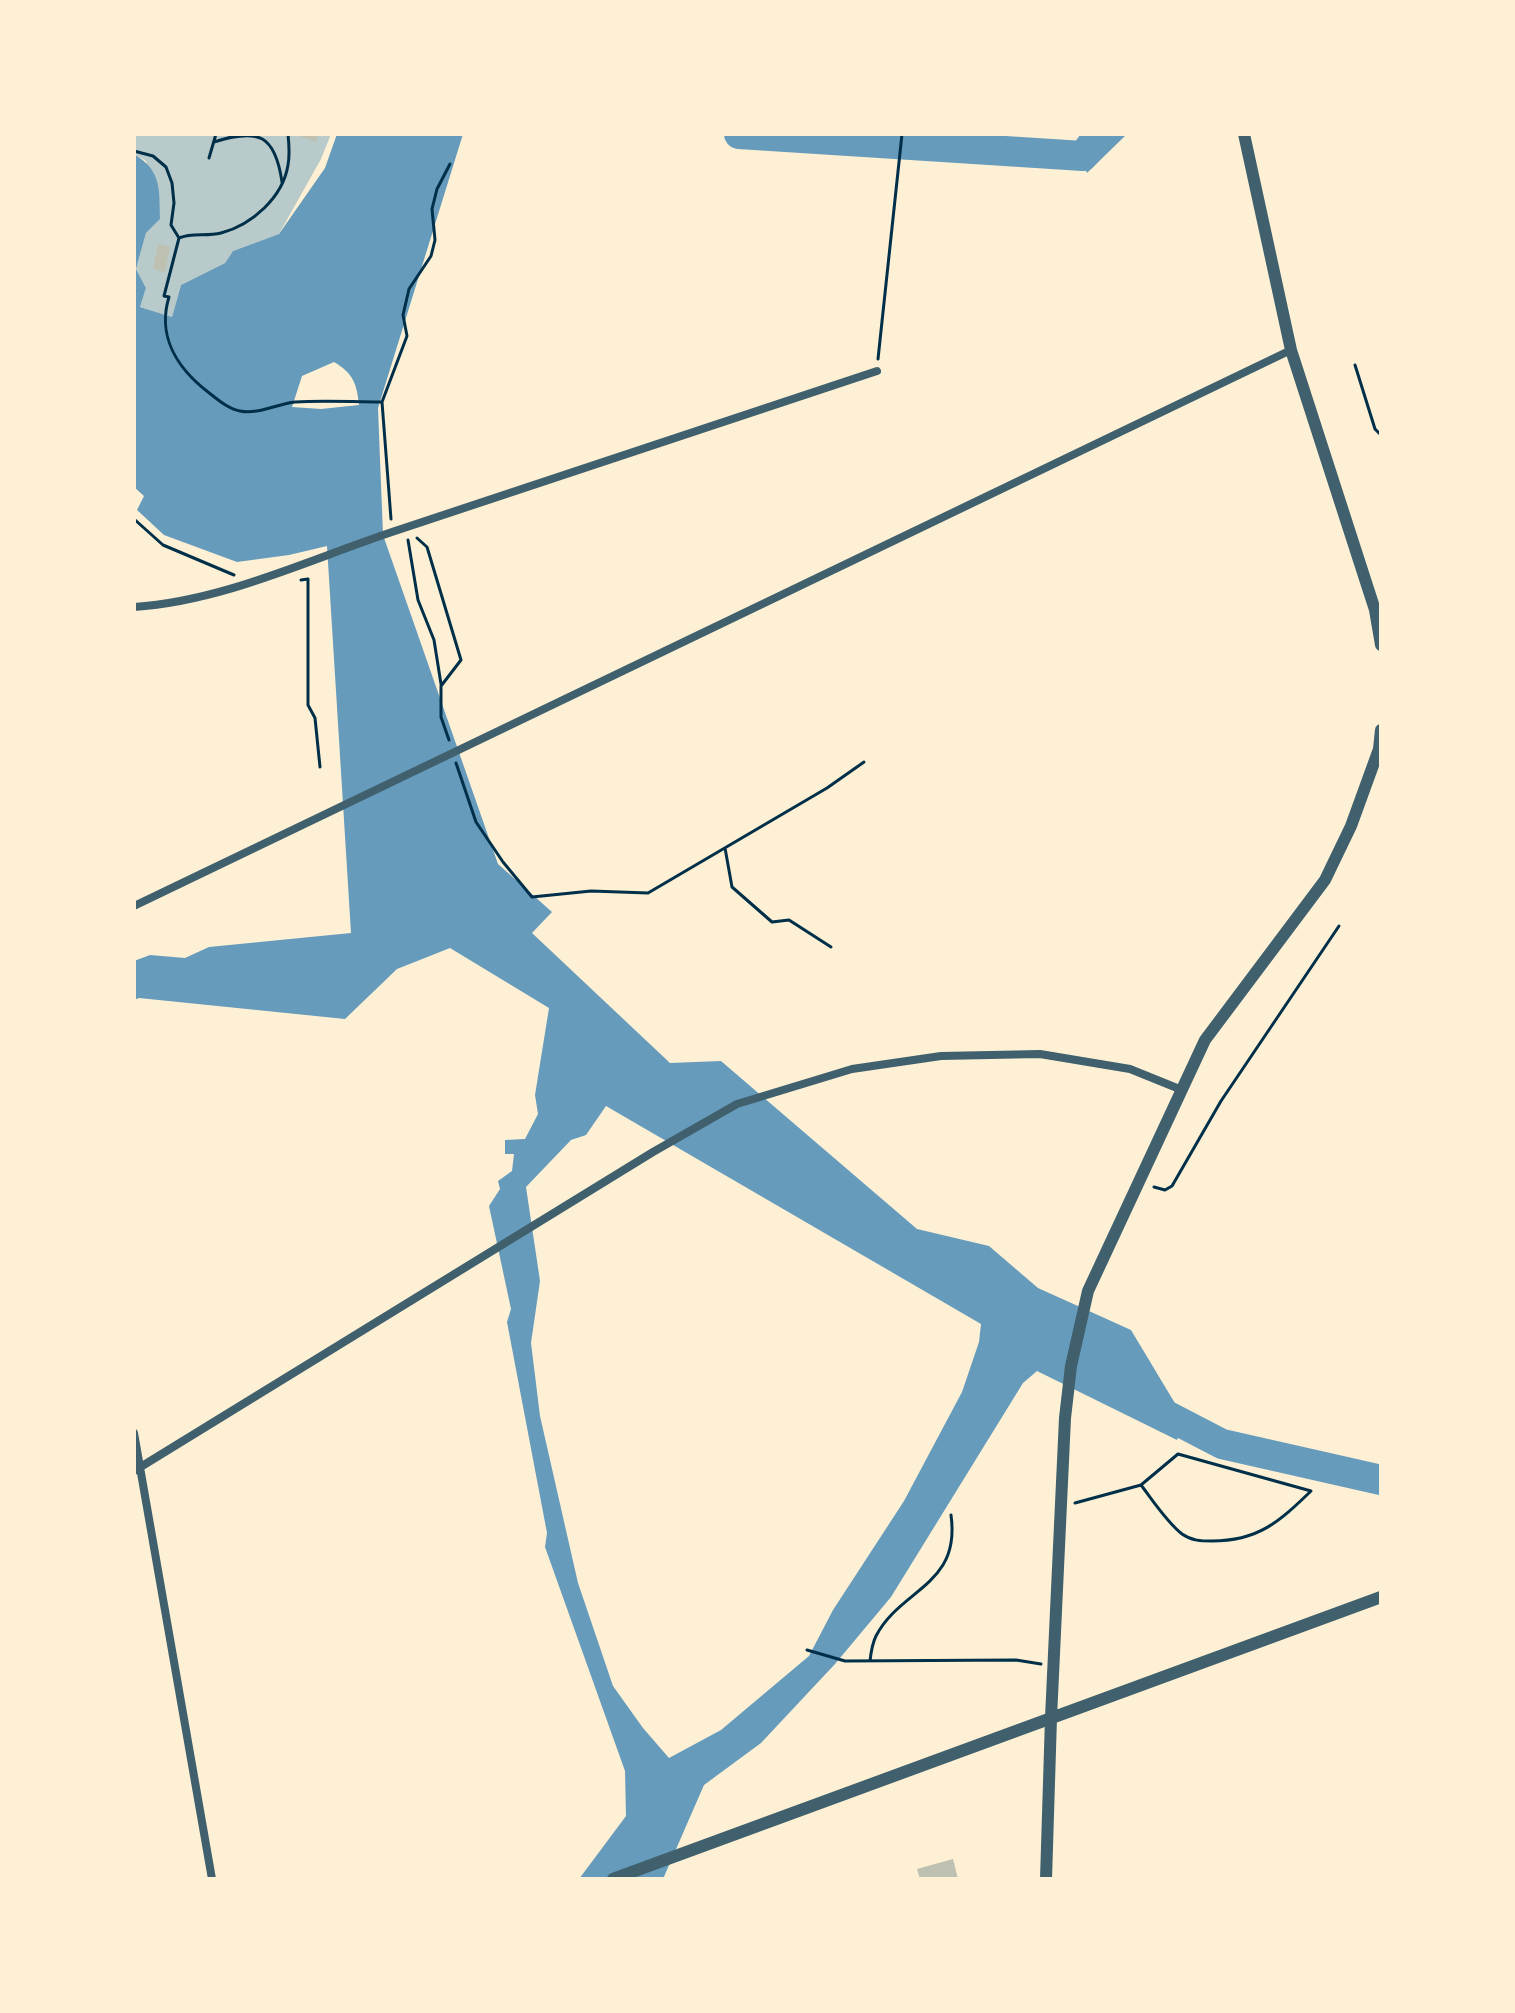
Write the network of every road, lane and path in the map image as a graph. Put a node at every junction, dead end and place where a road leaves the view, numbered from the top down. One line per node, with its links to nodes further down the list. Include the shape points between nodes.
1 (209, 134): 5 (path)
2 (288, 134): 9 (path, via 288,169)
3 (902, 134): 13 (path)
4 (1244, 134): 11 (street)
5 (215, 137): 7 (path); 9 (path, via 253,134 264,139 279,162)
6 (134, 151): 10 (path, via 153,156 166,167 174,203 171,225)
7 (209, 158)
8 (450, 164): 14 (path, via 432,209 431,256 409,289 403,315 407,336)
9 (282, 182): 10 (path, via 269,203 245,224)
10 (179, 238): 14 (path, via 164,296 169,297 165,335 174,357 197,384 238,411 295,402)
11 (1291, 350): 22 (street, via 1375,610); 25 (street)
12 (1355, 365): 15 (path)
13 (877, 371): 18 (street)
14 (382, 402): 16 (path)
15 (1381, 435)
16 (390, 505)
17 (134, 519): 20 (path, via 163,545)
18 (405, 528): 19 (street); 23 (path); 23 (path, via 427,547 461,660)
19 (290, 567): 20 (street); 28 (path, via 292,581 308,579 308,705 315,718)
20 (248, 583): 21 (street)
21 (134, 607)
22 (1381, 645)
23 (441, 686): 25 (path, via 441,717)
24 (1381, 730): 33 (street, via 1351,826 1325,880 1205,1040)
25 (456, 748): 30 (street)
26 (456, 762): 29 (path, via 476,822 532,897 648,893)
27 (864, 762): 29 (path)
28 (320, 767)
29 (725, 848): 32 (path, via 732,887 772,922 789,920)
30 (134, 906)
31 (1339, 926): 34 (path, via 1221,1101 1172,1186 1165,1190)
32 (831, 947)
33 (1182, 1090): 34 (street); 36 (street, via 1130,1069 1040,1054 941,1056 852,1069 737,1104)
34 (1138, 1183): 38 (street, via 1088,1291 1071,1366)
35 (134, 1433): 36 (street)
36 (137, 1470): 45 (street)
37 (1141, 1485): 37 (path, via 1178,1454 1311,1491 1265,1530 1237,1541 1195,1540 1183,1534); 38 (path)
38 (1061, 1507): 43 (street)
39 (951, 1515): 42 (path, via 954,1535 941,1569 879,1631)
40 (1381, 1597): 44 (street)
41 (807, 1650): 42 (path, via 845,1661)
42 (870, 1661): 43 (path, via 1016,1660)
43 (1053, 1666): 44 (street)
44 (1051, 1718): 46 (street); 47 (street)
45 (212, 1879)
46 (613, 1879)
47 (1046, 1879)

